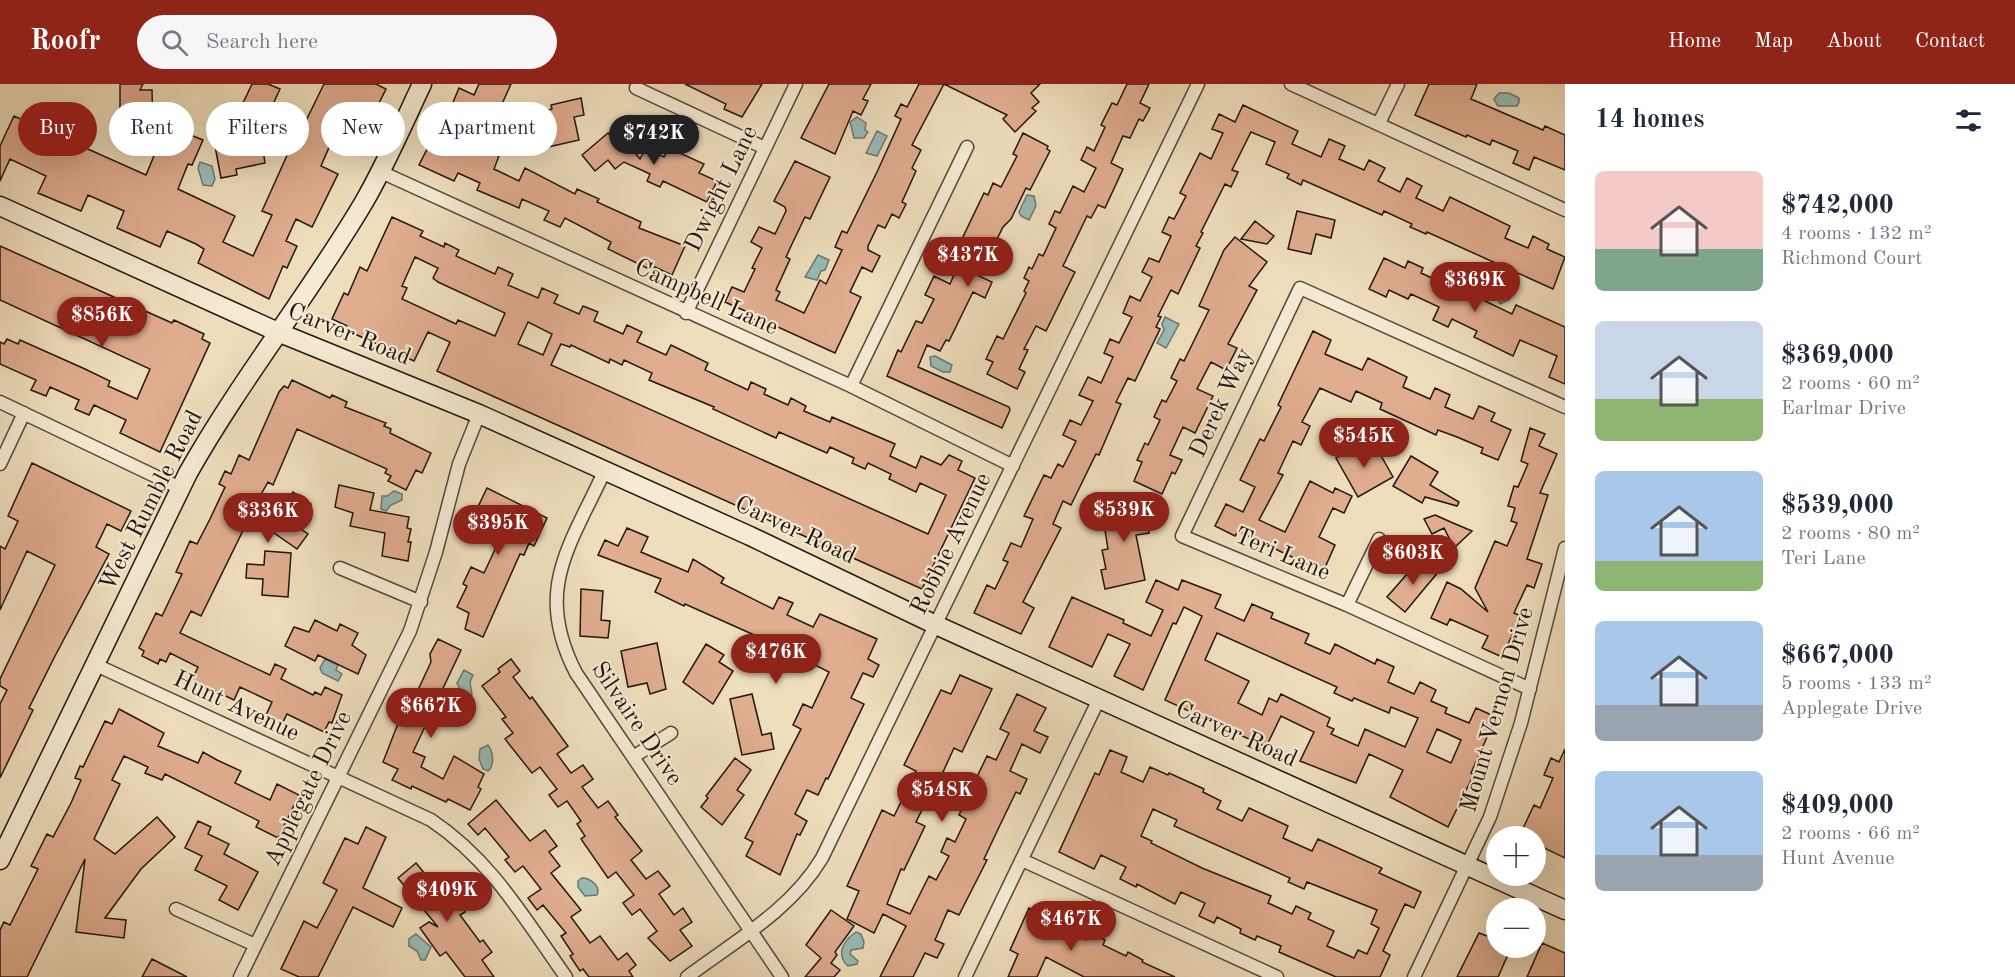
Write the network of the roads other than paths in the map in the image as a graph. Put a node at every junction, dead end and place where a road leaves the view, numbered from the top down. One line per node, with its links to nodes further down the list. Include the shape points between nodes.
1 (422, 84): 10 (street, West Rumble Road)
2 (796, 84): 9 (street, Dwight Lane)
3 (1198, 84): 21 (street, Robbie Avenue)
4 (1291, 84): 7 (street)
5 (1398, 84): 7 (street)
6 (636, 88): 9 (street)
7 (1379, 123): 12 (street)
8 (967, 147): 15 (street)
9 (765, 148): 13 (street, Dwight Lane)
10 (381, 172): 13 (street, Campbell Lane); 14 (street, West Rumble Road)
11 (0, 206): 14 (street, Carver Road)
12 (1565, 210)
13 (686, 313): 15 (street, Campbell Lane)
14 (280, 333): 19 (street, Carver Road); 23 (street, West Rumble Road, via 218,422)
15 (851, 386): 21 (street, Campbell Lane)
16 (0, 402): 18 (street)
17 (1565, 407): 24 (street, Derek Way, via 1300,288)
18 (24, 413): 20 (street); 23 (street)
19 (479, 414): 22 (street, Carver Road); 28 (street, Applegate Drive, via 459,464)
20 (0, 464)
21 (1013, 466): 30 (street, Robbie Avenue)
22 (605, 470): 30 (street, Carver Road); 35 (street, Silvaire Drive, via 560,568 555,609 564,650 576,673)
23 (180, 488): 31 (street, West Rumble Road)
24 (1182, 536): 29 (street, Teri Lane)
25 (1379, 539): 29 (street)
26 (1565, 548): 32 (street, Mount Vernon Drive)
27 (340, 568): 28 (street)
28 (421, 602): 36 (street, Applegate Drive)
29 (1347, 605): 32 (street, Teri Lane)
30 (936, 625): 33 (street, Carver Road); 42 (street, Robbie Avenue, via 812,875 782,908)
31 (96, 665): 36 (street, Hunt Avenue); 37 (street, West Rumble Road)
32 (1530, 689): 39 (street, Mount Vernon Drive, via 1490,817)
33 (1099, 699): 38 (street); 39 (street, Carver Road)
34 (671, 733): 35 (street)
35 (633, 758): 42 (street, Silvaire Drive)
36 (339, 777): 43 (street, Applegate Drive); 45 (street, Hunt Avenue, via 431,820 477,855)
37 (0, 860)
38 (1022, 860): 48 (street); 49 (street)
39 (1468, 867): 41 (street, Carver Road); 50 (street, Mount Vernon Drive)
40 (177, 909): 43 (street)
41 (1565, 910)
42 (749, 931): 46 (street, Robbie Avenue); 47 (street, Silvaire Drive)
43 (255, 945): 44 (street, Applegate Drive)
44 (240, 977)
45 (566, 977)
46 (687, 977)
47 (782, 977)
48 (965, 977)
49 (1277, 977)
50 (1413, 977)

